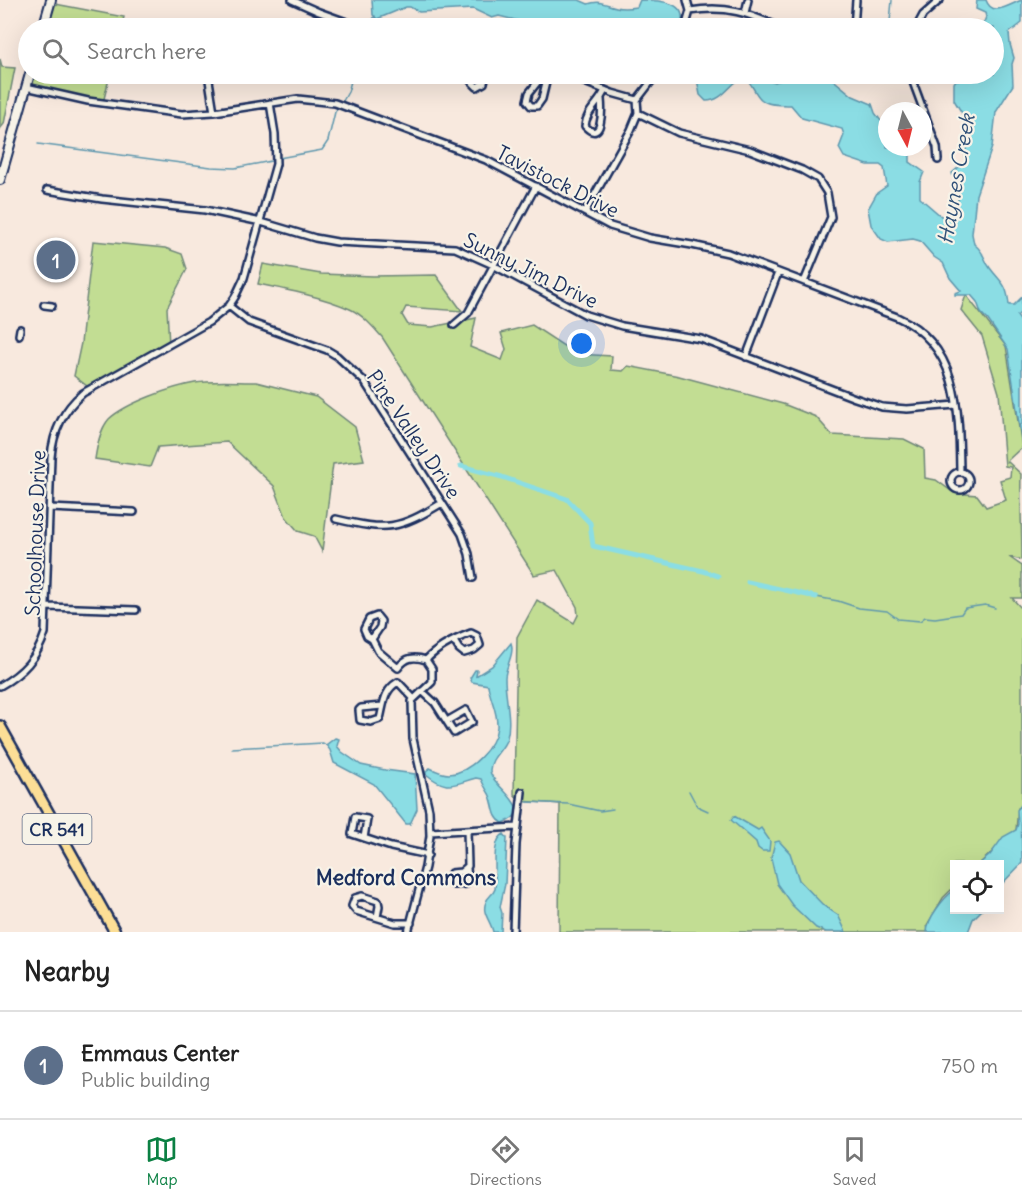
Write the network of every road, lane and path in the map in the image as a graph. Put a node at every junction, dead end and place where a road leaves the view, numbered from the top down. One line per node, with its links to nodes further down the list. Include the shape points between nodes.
1 (51, 0): 9 (street)
2 (292, 0): 10 (street)
3 (687, 0): 7 (street)
4 (748, 0): 8 (street)
5 (856, 0): 13 (street)
6 (940, 0): 14 (street)
7 (690, 12): 8 (street, via 710,8); 11 (street)
8 (745, 13): 12 (street)
9 (46, 18)
10 (336, 18)
11 (688, 18)
12 (757, 18)
13 (855, 18)
14 (921, 18)
15 (27, 84): 22 (street)
16 (210, 84): 27 (street)
17 (538, 84): 18 (street, via 528,96 531,106 537,106 542,99)
18 (544, 84)
19 (590, 84): 23 (street)
20 (649, 84): 25 (street)
21 (914, 84): 29 (street, via 937,147)
22 (26, 87): 27 (street, Tavistock Drive, via 88,101 175,113); 30 (street)
23 (605, 90): 24 (street); 25 (street)
24 (601, 99): 24 (street, via 585,121 590,130 600,127)
25 (637, 100): 28 (street)
26 (270, 104): 27 (street, Tavistock Drive); 31 (street, Tavistock Drive, via 305,99 343,105 479,157); 34 (street, Schoolhouse Drive, via 276,164)
27 (214, 112)
28 (638, 113): 33 (street); 37 (street, via 685,135 766,156 818,179 829,197 831,217)
29 (938, 160)
30 (0, 180)
31 (536, 186): 33 (street, Tavistock Drive); 35 (street)
32 (47, 190): 34 (street, Sunny Jim Drive, via 205,210)
33 (585, 212): 36 (street, Tavistock Drive, via 629,233 716,249)
34 (261, 222): 35 (street, Sunny Jim Drive, via 337,242 455,248); 40 (street, Schoolhouse Drive, via 242,285)
35 (493, 265): 41 (street, via 468,314); 42 (street, Sunny Jim Drive, via 593,318 701,339)
36 (778, 273): 37 (street, Tavistock Drive); 42 (street)
37 (804, 282): 43 (street, Tavistock Drive, via 897,317 921,332 946,364)
38 (44, 305): 39 (street)
39 (52, 306)
40 (229, 306): 45 (street, Pine Valley Drive, via 249,322 327,350 355,373); 46 (street, Schoolhouse Drive, via 202,327 83,393 71,406 54,441)
41 (453, 325)
42 (746, 357): 43 (street, Sunny Jim Drive, via 882,407)
43 (956, 405): 44 (street, Tavistock Drive)
44 (960, 472)
45 (442, 503): 48 (street, via 392,527); 49 (street, Pine Valley Drive, via 466,544)
46 (50, 508): 47 (street); 50 (street, Schoolhouse Drive)
47 (134, 512)
48 (336, 519)
49 (473, 578)
50 (47, 607): 51 (street); 57 (street, Schoolhouse Drive, via 45,633 34,658)
51 (135, 610)
52 (372, 639): 55 (street, via 378,651)
53 (454, 641): 53 (street, via 464,653 480,645 474,633); 54 (street)
54 (426, 660): 55 (street, via 414,657); 58 (street, via 432,669 432,682)
55 (398, 668): 56 (street)
56 (398, 682): 59 (street); 60 (street, via 390,687)
57 (0, 686)
58 (422, 691): 59 (street); 61 (street)
59 (414, 699): 66 (street, via 413,739)
60 (382, 706): 60 (street, via 382,716 377,721 360,720 361,708)
61 (447, 721): 61 (street, via 466,710 472,722 454,732)
62 (0, 726): 72 (main road, CR 541)
63 (521, 795): 64 (street)
64 (518, 826): 65 (street); 74 (street)
65 (467, 830): 66 (street); 69 (street)
66 (430, 832): 68 (street)
67 (364, 838): 68 (street)
68 (428, 855): 71 (street)
69 (467, 868)
70 (377, 917): 70 (street, via 352,909 355,898 378,901); 71 (street)
71 (411, 923): 73 (street)
72 (115, 932)
73 (408, 932)
74 (513, 932)

